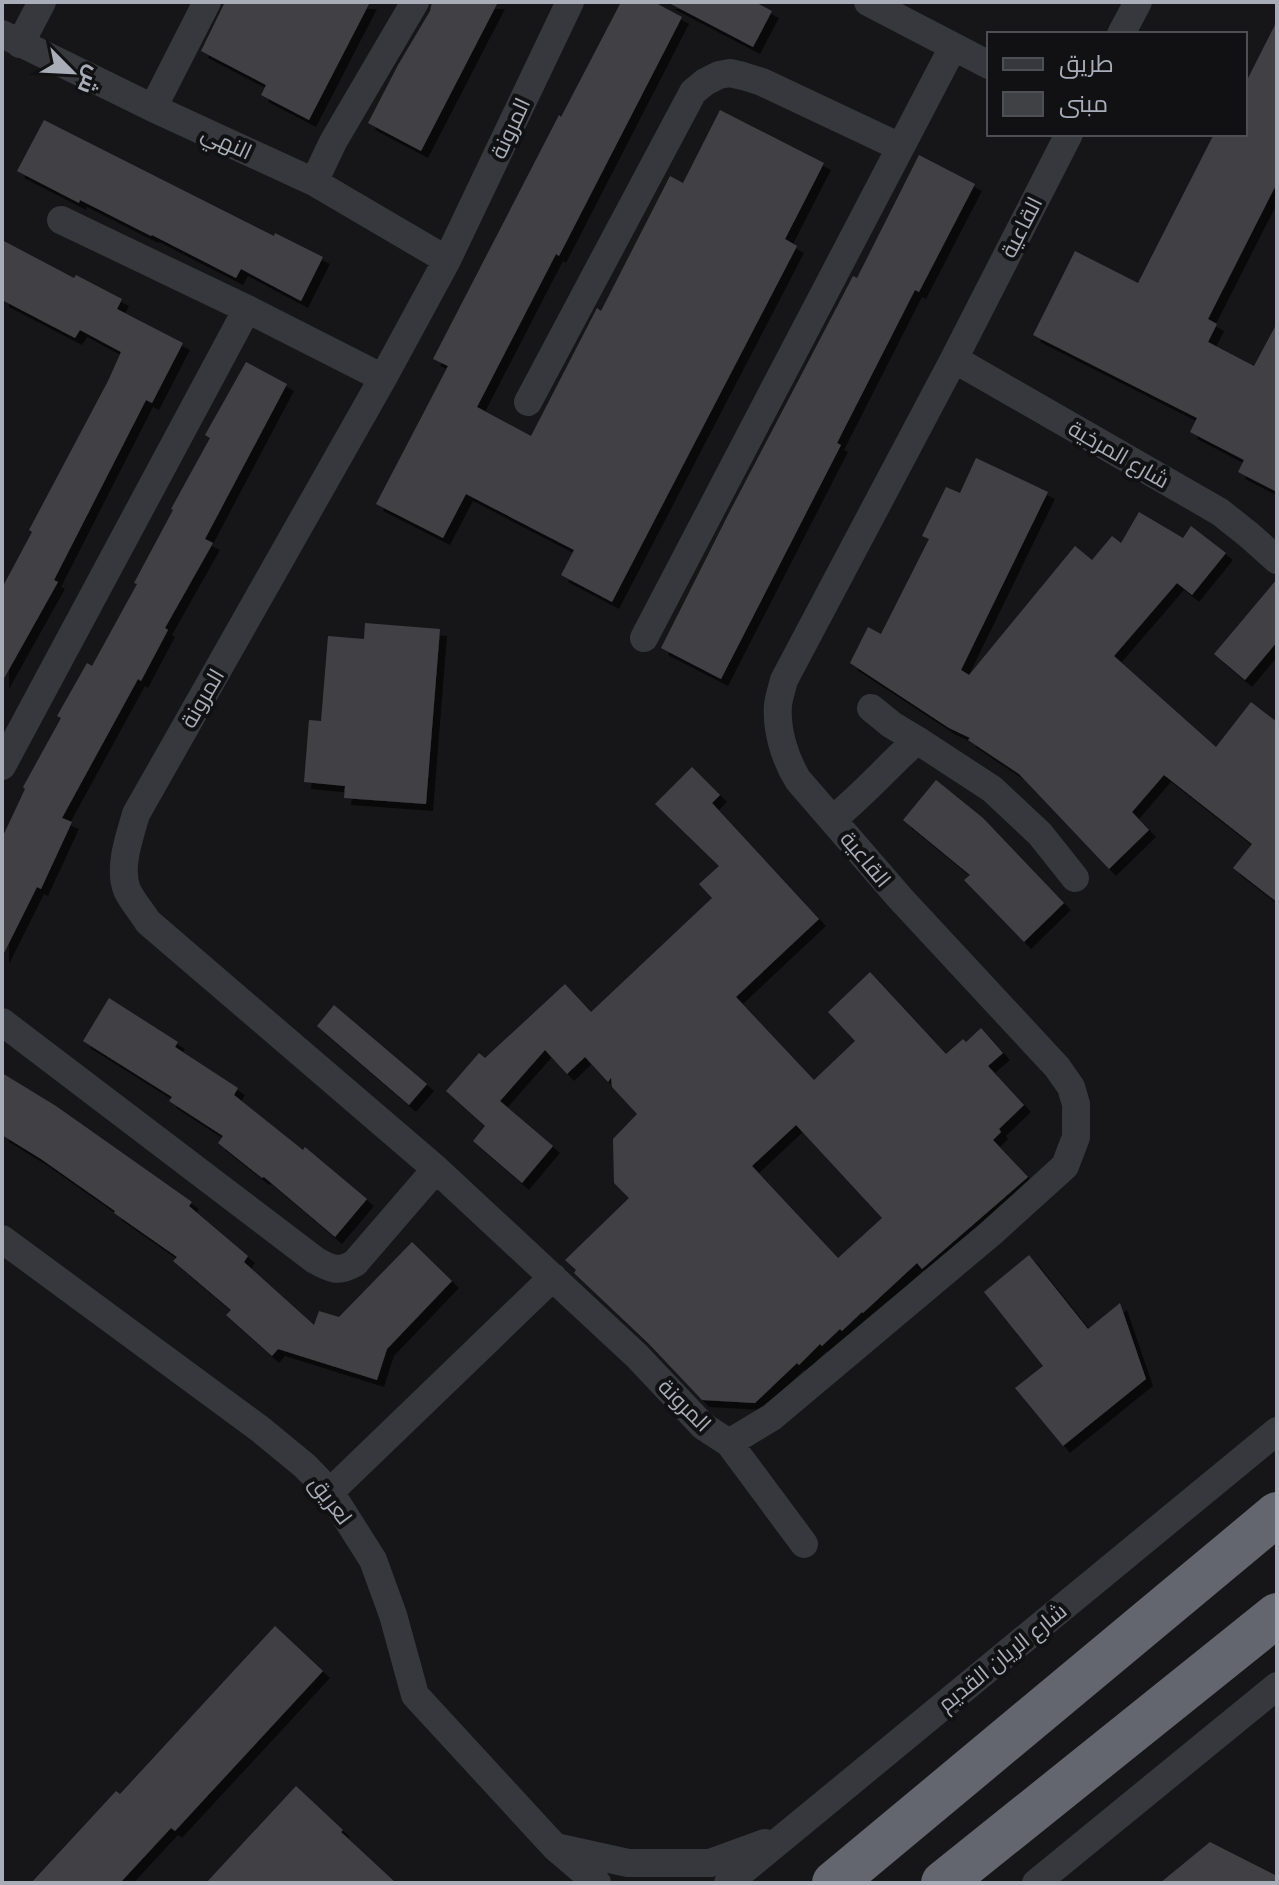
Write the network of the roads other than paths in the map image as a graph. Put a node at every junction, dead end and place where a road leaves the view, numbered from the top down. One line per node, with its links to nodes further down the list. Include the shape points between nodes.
1 (42, 2): 8 (street)
2 (207, 2): 11 (street)
3 (415, 2): 14 (street)
4 (570, 2): 16 (street, المرونة)
5 (868, 2): 9 (street)
6 (1138, 2): 7 (street)
7 (1122, 32)
8 (11, 39): 11 (street, النهي)
9 (953, 47): 10 (street); 13 (street)
10 (987, 64)
11 (153, 108): 14 (street, النهي)
12 (1068, 136): 18 (street, القاعية)
13 (900, 147): 20 (street, via 762,82 730,73 705,82 693,92); 22 (street)
14 (314, 182): 16 (street, النهي)
15 (61, 220): 17 (street)
16 (447, 260): 19 (street, المرونة)
17 (247, 309): 19 (street); 25 (street)
18 (954, 359): 21 (street, شارع المرخية, via 1220,512); 26 (street, القاعية, via 784,680 778,705 790,767)
19 (383, 378): 29 (street, المرونة, via 136,814 124,871 126,888 148,922)
20 (528, 402)
21 (1277, 560)
22 (644, 638)
23 (871, 708): 24 (street)
24 (917, 740): 26 (street); 27 (street, via 992,789 1040,834)
25 (2, 766)
26 (833, 819): 33 (street, القاعية, via 1057,1067 1076,1104 1076,1137 1065,1166 991,1233 772,1417)
27 (1075, 878)
28 (2, 1022): 29 (street, via 331,1269 355,1263)
29 (436, 1169): 31 (street, المرونة)
30 (2, 1239): 34 (street, لعريق, via 260,1429)
31 (553, 1277): 33 (street, المرونة, via 703,1426); 34 (street)
32 (1277, 1431): 39 (street, شارع الريان القديم)
33 (729, 1443): 36 (street, المرونة)
34 (330, 1492): 40 (street, لعريق, via 373,1560 415,1695)
35 (1277, 1514): 43 (highway)
36 (804, 1544)
37 (1277, 1615): 44 (highway)
38 (1277, 1686): 45 (street)
39 (785, 1836): 40 (street, via 710,1863 628,1863); 42 (street, شارع الريان القديم)
40 (555, 1847): 41 (street, لعريق)
41 (597, 1883)
42 (728, 1883)
43 (834, 1883)
44 (943, 1883)
45 (1036, 1883)

